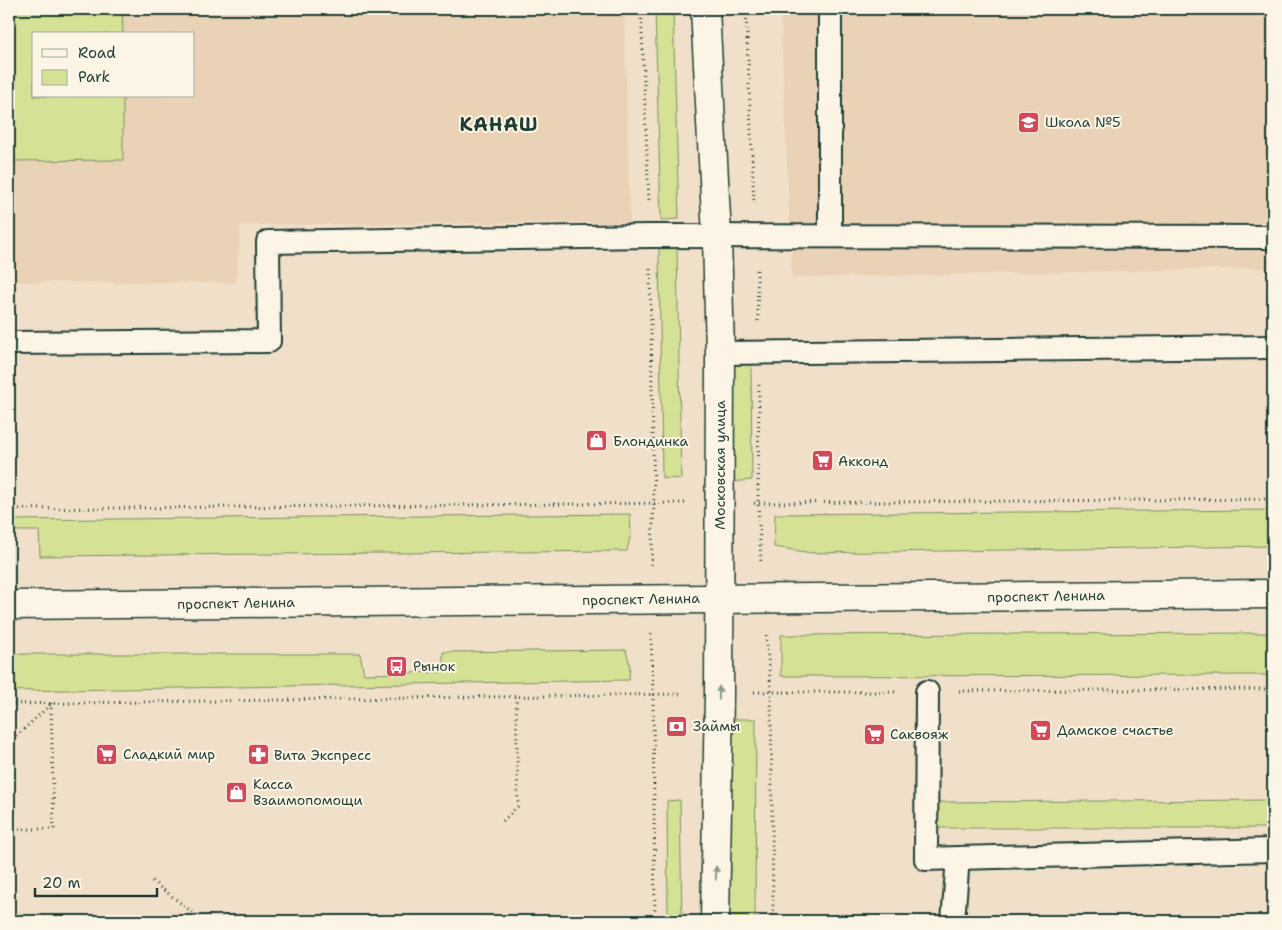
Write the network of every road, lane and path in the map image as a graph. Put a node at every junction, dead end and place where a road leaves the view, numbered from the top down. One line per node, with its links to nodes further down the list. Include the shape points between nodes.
1 (706, 9): 4 (street, Московская улица)
2 (830, 9): 3 (lane)
3 (830, 235): 4 (lane); 5 (lane)
4 (717, 236): 6 (lane, via 268,242 269,341); 8 (street, Московская улица)
5 (1273, 237)
6 (9, 343)
7 (1273, 347): 8 (lane)
8 (720, 354): 11 (street, Московская улица)
9 (1273, 498): 11 (path)
10 (654, 503): 11 (path); 12 (path); 15 (path)
11 (719, 504): 14 (street, Московская улица)
12 (9, 509)
13 (1273, 594): 14 (street, проспект Ленина)
14 (720, 598): 15 (street, проспект Ленина); 21 (street, Московская улица, one-way to 14)
15 (650, 599): 16 (street, проспект Ленина); 20 (path)
16 (9, 605)
17 (1273, 688): 19 (path)
18 (771, 691): 19 (path); 21 (path); 34 (path)
19 (927, 692): 29 (lane, via 926,859)
20 (654, 694): 21 (path); 22 (path); 32 (path)
21 (719, 694): 33 (street, Московская улица, one-way to 21)
22 (516, 697): 23 (path); 26 (path, via 518,806)
23 (51, 703): 24 (path); 25 (path); 27 (path, via 54,829)
24 (9, 704)
25 (9, 743)
26 (502, 821)
27 (9, 829)
28 (1273, 850): 29 (lane)
29 (958, 858): 35 (lane)
30 (152, 881): 31 (path)
31 (204, 921)
32 (655, 921)
33 (715, 921)
34 (774, 921)
35 (953, 921)

